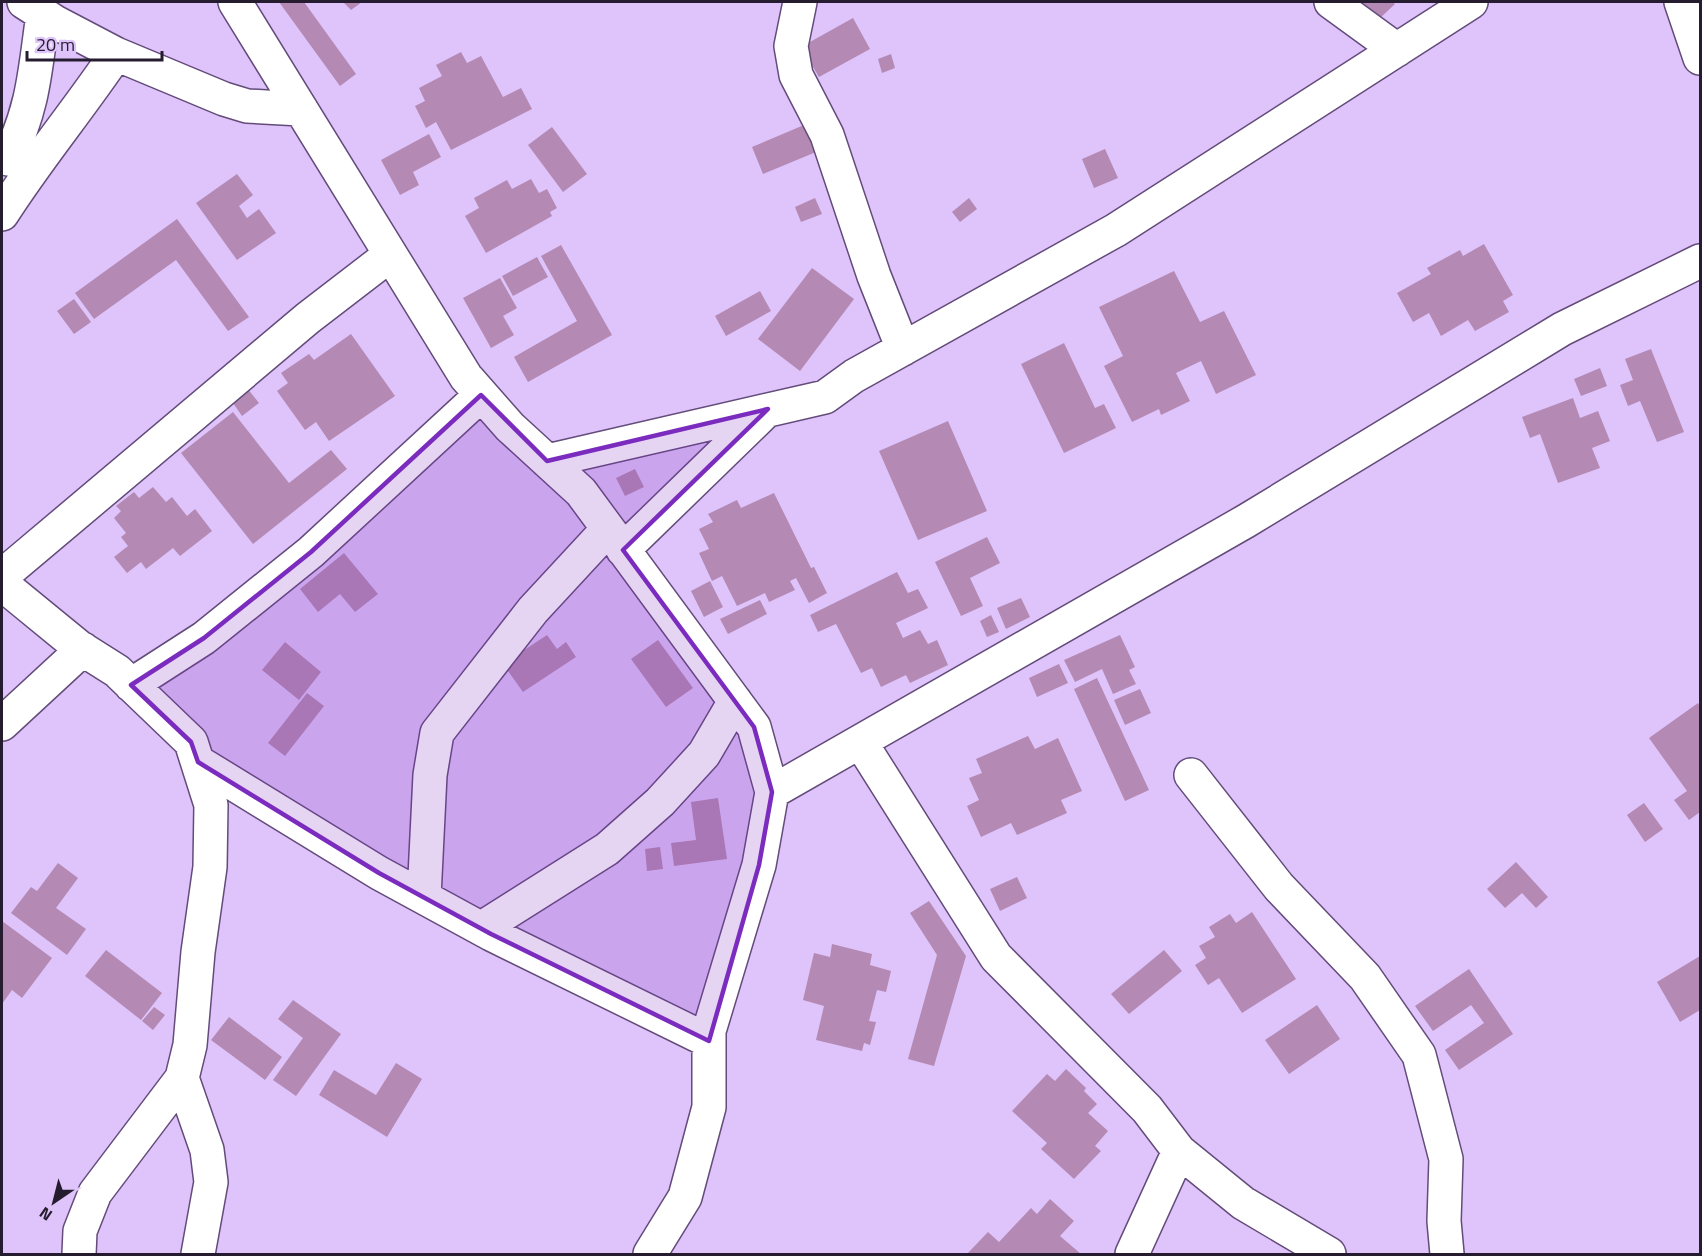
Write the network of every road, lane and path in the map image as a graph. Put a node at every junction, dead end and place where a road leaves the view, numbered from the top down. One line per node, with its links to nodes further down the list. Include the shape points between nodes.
1 (235, 2): 10 (street)
2 (800, 2): 16 (street, via 791,46 796,75 827,135)
3 (1331, 2): 7 (street)
4 (1471, 2): 7 (street)
5 (1681, 2): 9 (street)
6 (33, 8): 8 (street); 12 (street, via 36,79 22,131)
7 (1397, 50): 16 (street, via 1116,230)
8 (116, 54): 10 (street, via 240,104); 13 (street)
9 (1701, 58)
10 (301, 109): 14 (street)
11 (2, 127): 12 (street)
12 (8, 159): 13 (street)
13 (8, 204)
14 (390, 255): 17 (street, via 466,378); 21 (street, via 308,318)
15 (1701, 261): 27 (street, via 1562,329 1246,521)
16 (903, 349): 18 (street, via 825,397)
17 (481, 394): 19 (street); 24 (street, via 311,552 204,638)
18 (768, 409): 19 (street); 20 (street)
19 (547, 461): 20 (street, via 581,492)
20 (616, 540): 25 (street); 31 (street, via 533,610 437,734 430,775)
21 (2, 576)
22 (2, 584): 23 (street)
23 (83, 649): 24 (street); 26 (street)
24 (131, 685): 28 (street, via 191,742)
25 (735, 701): 30 (street, via 754,727); 32 (street, via 704,754 660,802 608,849)
26 (2, 724)
27 (861, 743): 30 (street); 35 (street, via 996,957 1147,1110)
28 (198, 762): 31 (street); 34 (street, via 211,805 210,867 190,1045)
29 (1191, 775): 41 (street, via 1279,887 1365,977 1419,1055 1446,1159)
30 (772, 792): 33 (street, via 759,865)
31 (424, 897): 32 (street)
32 (482, 928): 33 (street)
33 (709, 1041): 36 (street, via 709,1107 685,1197)
34 (182, 1078): 37 (street, via 94,1193 80,1231); 38 (street, via 207,1150 211,1182)
35 (1179, 1151): 39 (street); 40 (street, via 1243,1203)
36 (655, 1252)
37 (79, 1254)
38 (198, 1254)
39 (1132, 1254)
40 (1329, 1254)
41 (1447, 1254)

